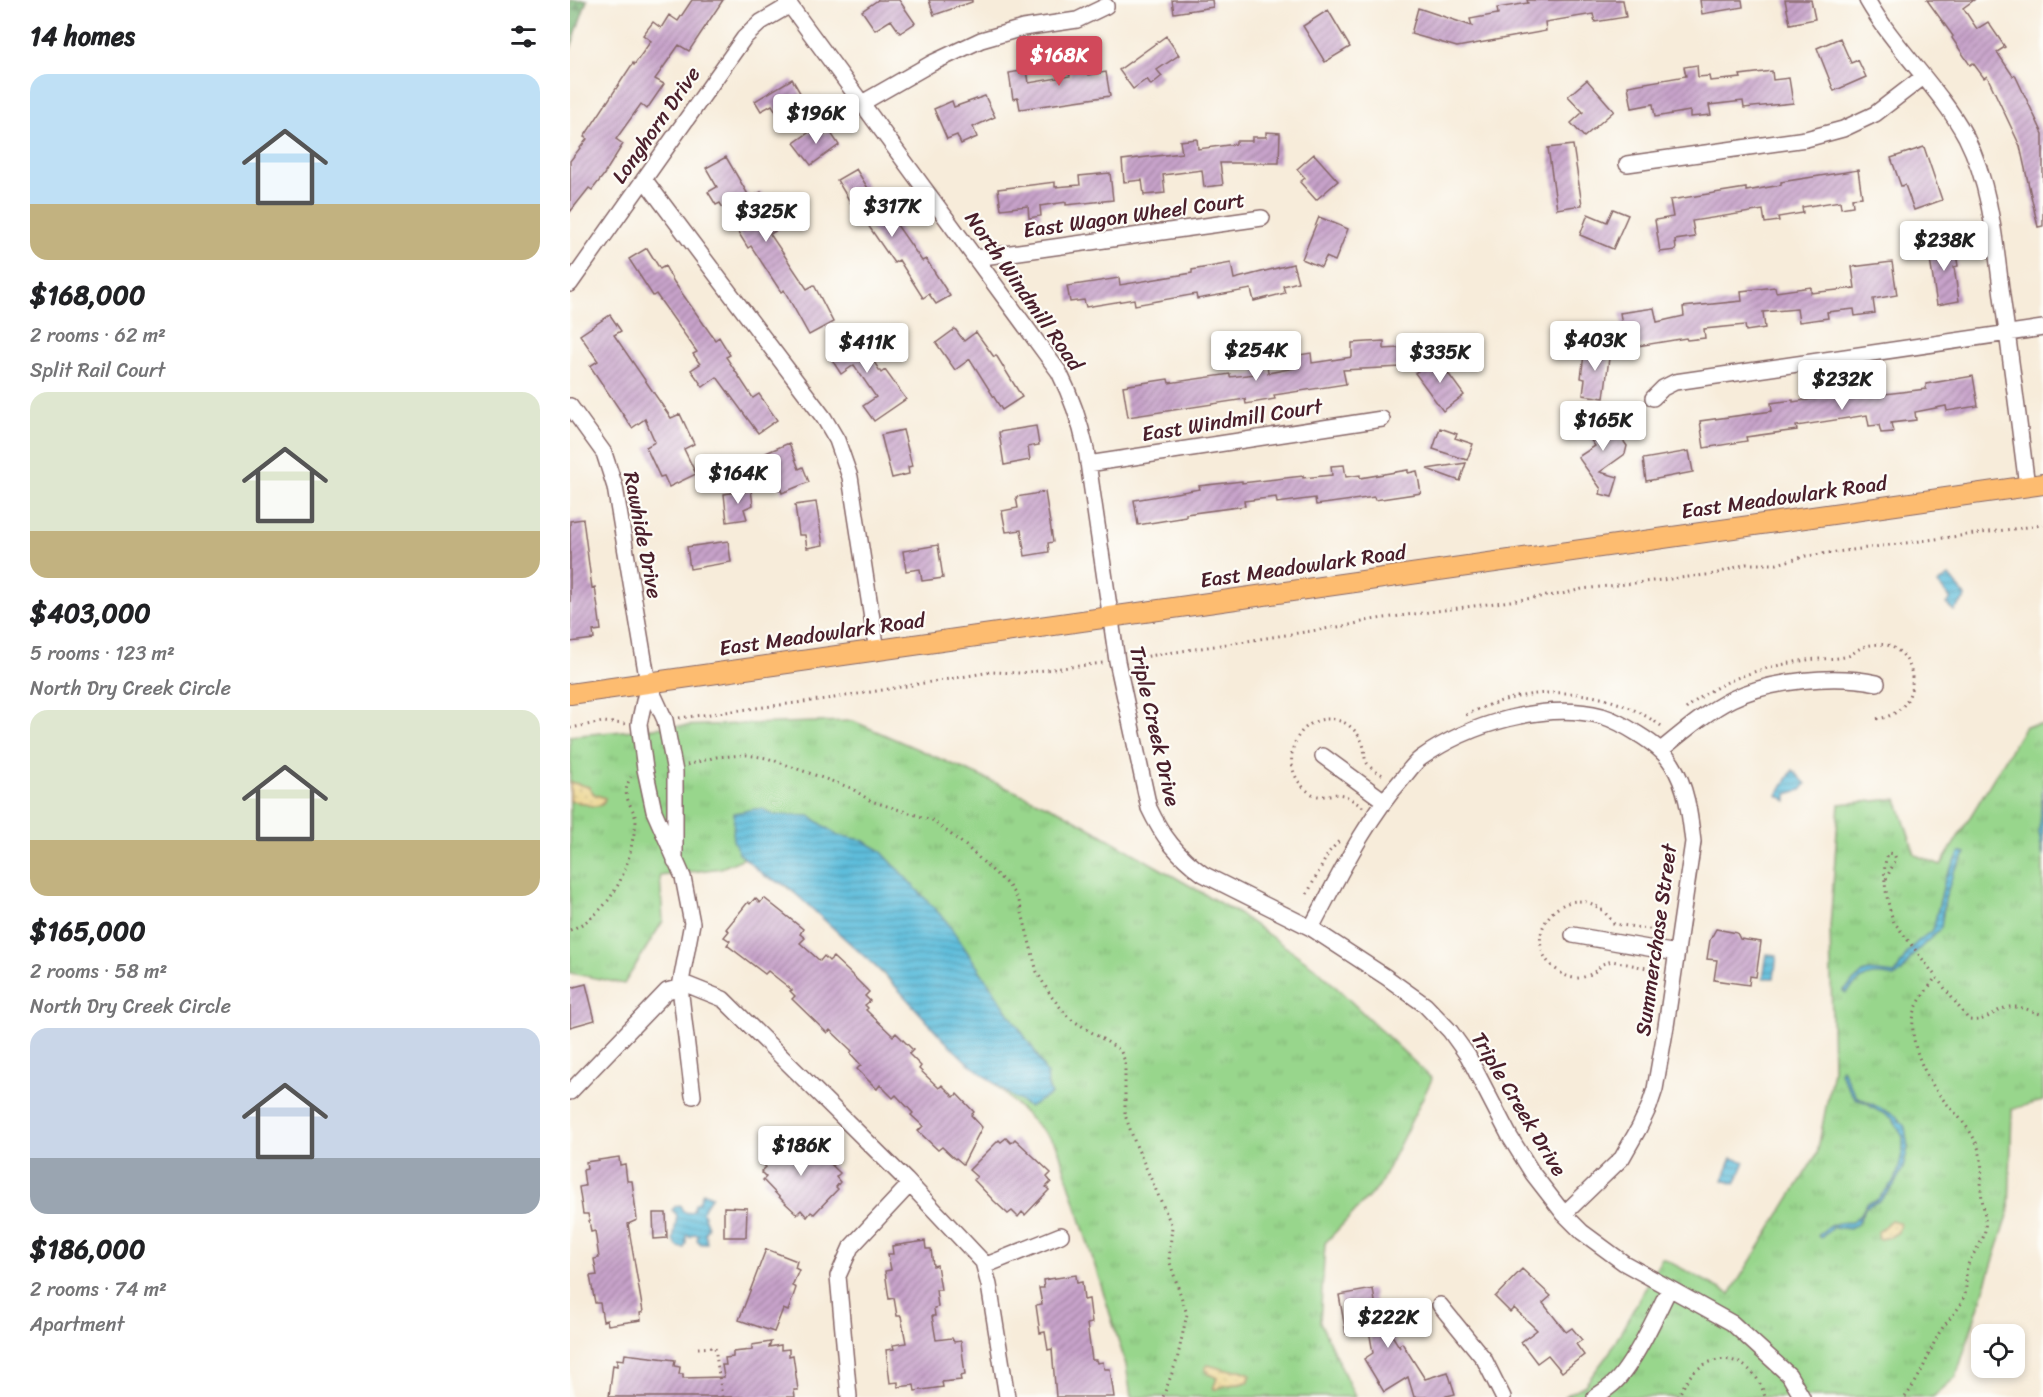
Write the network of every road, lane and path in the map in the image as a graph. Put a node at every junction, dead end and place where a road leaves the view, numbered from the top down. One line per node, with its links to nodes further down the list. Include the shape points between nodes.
1 (1867, 0): 4 (street)
2 (788, 3): 5 (street, North Windmill Road); 7 (street, Longhorn Drive, via 744,38)
3 (1106, 6): 5 (street, via 1077,20 1023,28 981,40)
4 (1923, 77): 6 (street, via 1875,114 1831,134); 12 (street, via 1949,110 1977,162 1990,209)
5 (862, 103): 9 (street, North Windmill Road)
6 (1627, 164)
7 (644, 179): 10 (street, Longhorn Drive); 20 (street, via 837,440 850,477)
8 (1262, 218): 9 (street, East Wagon Wheel Court)
9 (976, 258): 16 (street, North Windmill Road, via 1059,372 1079,418)
10 (570, 284)
11 (2043, 328): 12 (street)
12 (2007, 333): 13 (street, via 1675,381); 17 (street)
13 (1653, 398)
14 (570, 406): 23 (street, Rawhide Drive, via 610,467)
15 (1382, 418): 16 (street, East Windmill Court)
16 (1088, 464): 19 (street, North Windmill Road)
17 (2035, 485): 19 (main road, East Meadowlark Road)
18 (2043, 525): 21 (path, via 1806,556 1778,564 1746,564 1715,574 1582,589)
19 (1111, 618): 20 (main road, East Meadowlark Road); 42 (street, Triple Creek Drive, via 1149,808 1158,827 1173,848 1203,874)
20 (876, 651): 23 (main road, East Meadowlark Road)
21 (1135, 658)
22 (1097, 664): 27 (path, via 1020,674 991,672)
23 (648, 683): 25 (main road, East Meadowlark Road); 27 (street); 28 (street)
24 (1877, 683): 30 (street, via 1840,679 1772,686 1733,699)
25 (570, 694)
26 (1463, 717): 30 (path, via 1515,698 1562,693 1593,695 1649,716)
27 (665, 720): 33 (street)
28 (639, 724): 29 (path, via 603,723); 35 (street)
29 (570, 728)
30 (1674, 740): 31 (street)
31 (1661, 750): 36 (street, Summerchase Street, via 1619,722 1602,716 1576,711 1526,714 1469,731 1420,758); 45 (street, Summerchase Street, via 1681,783 1690,812 1693,842)
32 (1323, 756): 36 (street)
33 (674, 767): 39 (street); 61 (path, via 716,757 767,758 851,788 871,801 932,820 1009,886 1019,901 1037,972 1051,996 1069,1018 1120,1050 1125,1061 1125,1114 1172,1226 1168,1260 1187,1314 1177,1360)
34 (1390, 768): 36 (path)
35 (645, 772): 39 (street, via 654,811); 43 (path, via 630,778 627,786 627,799 636,820 630,855 616,890 583,924)
36 (1378, 797): 37 (path); 42 (street, Summerchase Street)
37 (1358, 815)
38 (1342, 838): 41 (path, via 1329,852)
39 (675, 861): 47 (street, via 683,878 692,923)
40 (1886, 879): 40 (path, via 1885,860 1889,853 1896,859); 46 (path, via 1894,922)
41 (1306, 894)
42 (1311, 928): 52 (street, Triple Creek Drive, via 1425,1005 1450,1031 1468,1056 1521,1155)
43 (570, 930)
44 (1573, 935): 45 (street)
45 (1677, 952): 52 (street, Summerchase Street, via 1649,1107 1622,1158)
46 (1936, 977): 48 (path, via 1969,1020 1986,1020 2006,1007); 67 (path, via 1920,1001 1912,1027 1928,1076 1976,1143 1986,1227 1968,1264 1965,1295 1940,1331)
47 (680, 987): 49 (street, via 667,991); 50 (street); 51 (street, via 688,985 723,999)
48 (2043, 1016)
49 (570, 1092)
50 (693, 1096)
51 (910, 1184): 54 (street); 59 (street, via 851,1247 838,1276)
52 (1564, 1214): 55 (street, Triple Creek Drive, via 1624,1263)
53 (1061, 1235): 54 (street)
54 (984, 1266): 60 (street)
55 (1669, 1289): 63 (street, via 1628,1366 1616,1382); 66 (street, Triple Creek Drive, via 1732,1323 1790,1375)
56 (1440, 1305): 62 (street, via 1484,1359)
57 (698, 1348): 58 (path, via 715,1347)
58 (722, 1397)
59 (849, 1397)
60 (1008, 1397)
61 (1163, 1397)
62 (1503, 1397)
63 (1596, 1397)
64 (1678, 1397): 65 (path, via 1692,1374 1723,1359 1740,1362 1751,1370)
65 (1765, 1397)
66 (1802, 1397)
67 (1905, 1397)

